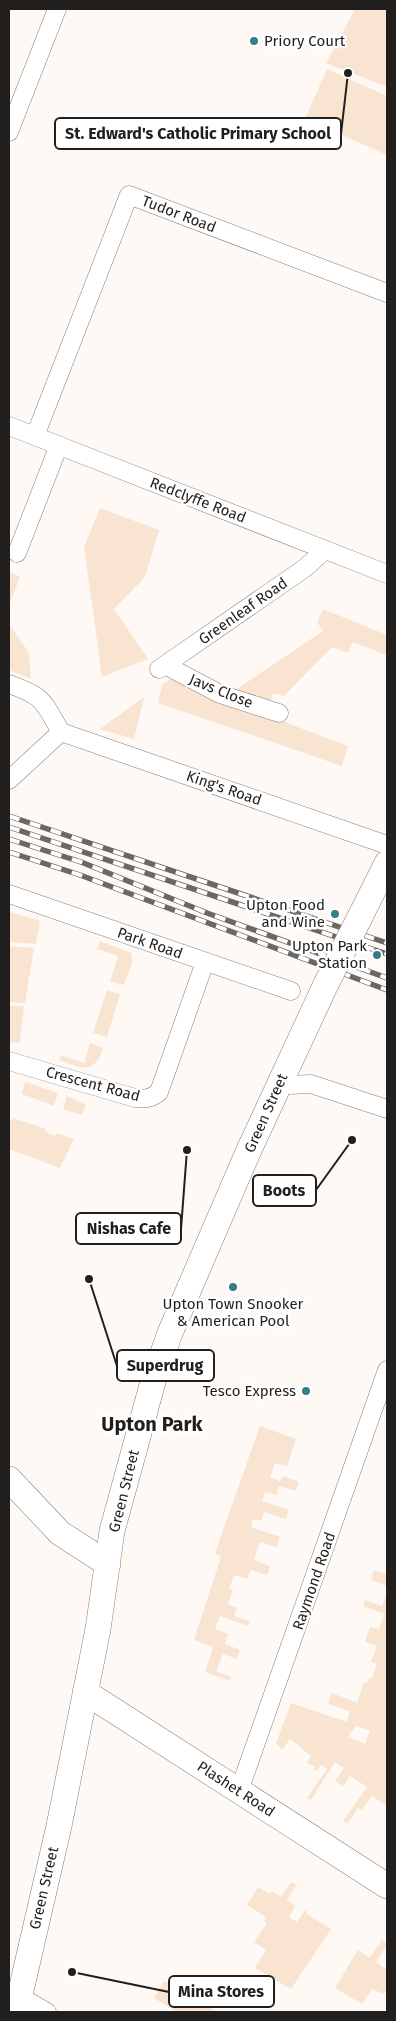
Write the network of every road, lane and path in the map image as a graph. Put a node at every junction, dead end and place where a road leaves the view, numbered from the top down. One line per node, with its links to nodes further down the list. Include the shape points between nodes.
1 (57, 9): 2 (street)
2 (9, 132)
3 (387, 293): 5 (street, Tudor Road, via 129,195)
4 (9, 426): 5 (street, Redclyffe Road)
5 (35, 436): 6 (street, Redclyffe Road)
6 (59, 445): 7 (street, Redclyffe Road); 8 (street)
7 (325, 550): 9 (street, Redclyffe Road); 10 (street, Greenleaf Road, via 305,568)
8 (17, 553)
9 (387, 574)
10 (162, 667): 12 (street, Javs Close, via 220,694)
11 (9, 684): 13 (street, via 42,699)
12 (279, 713)
13 (61, 732): 14 (street); 15 (street, King's Road)
14 (9, 780)
15 (387, 845)
16 (384, 877): 21 (main road, Green Street, bridge, via 361,915)
17 (9, 894): 18 (street, Park Road)
18 (205, 962): 19 (street, Park Road); 20 (street, Crescent Road, via 159,1092 154,1096 134,1098)
19 (291, 991)
20 (9, 1061)
21 (279, 1083): 22 (street, via 312,1084); 25 (main road, Green Street, via 170,1333 154,1378 112,1531)
22 (387, 1109)
23 (387, 1370): 27 (street, Raymond Road)
24 (9, 1478): 25 (main road, via 60,1533)
25 (108, 1564): 26 (main road, Green Street)
26 (85, 1692): 27 (main road, Plashet Road); 29 (main road, Green Street, via 59,1826)
27 (239, 1791): 28 (main road, Plashet Road)
28 (387, 1886)
29 (18, 2004): 30 (street)
30 (47, 2012)

